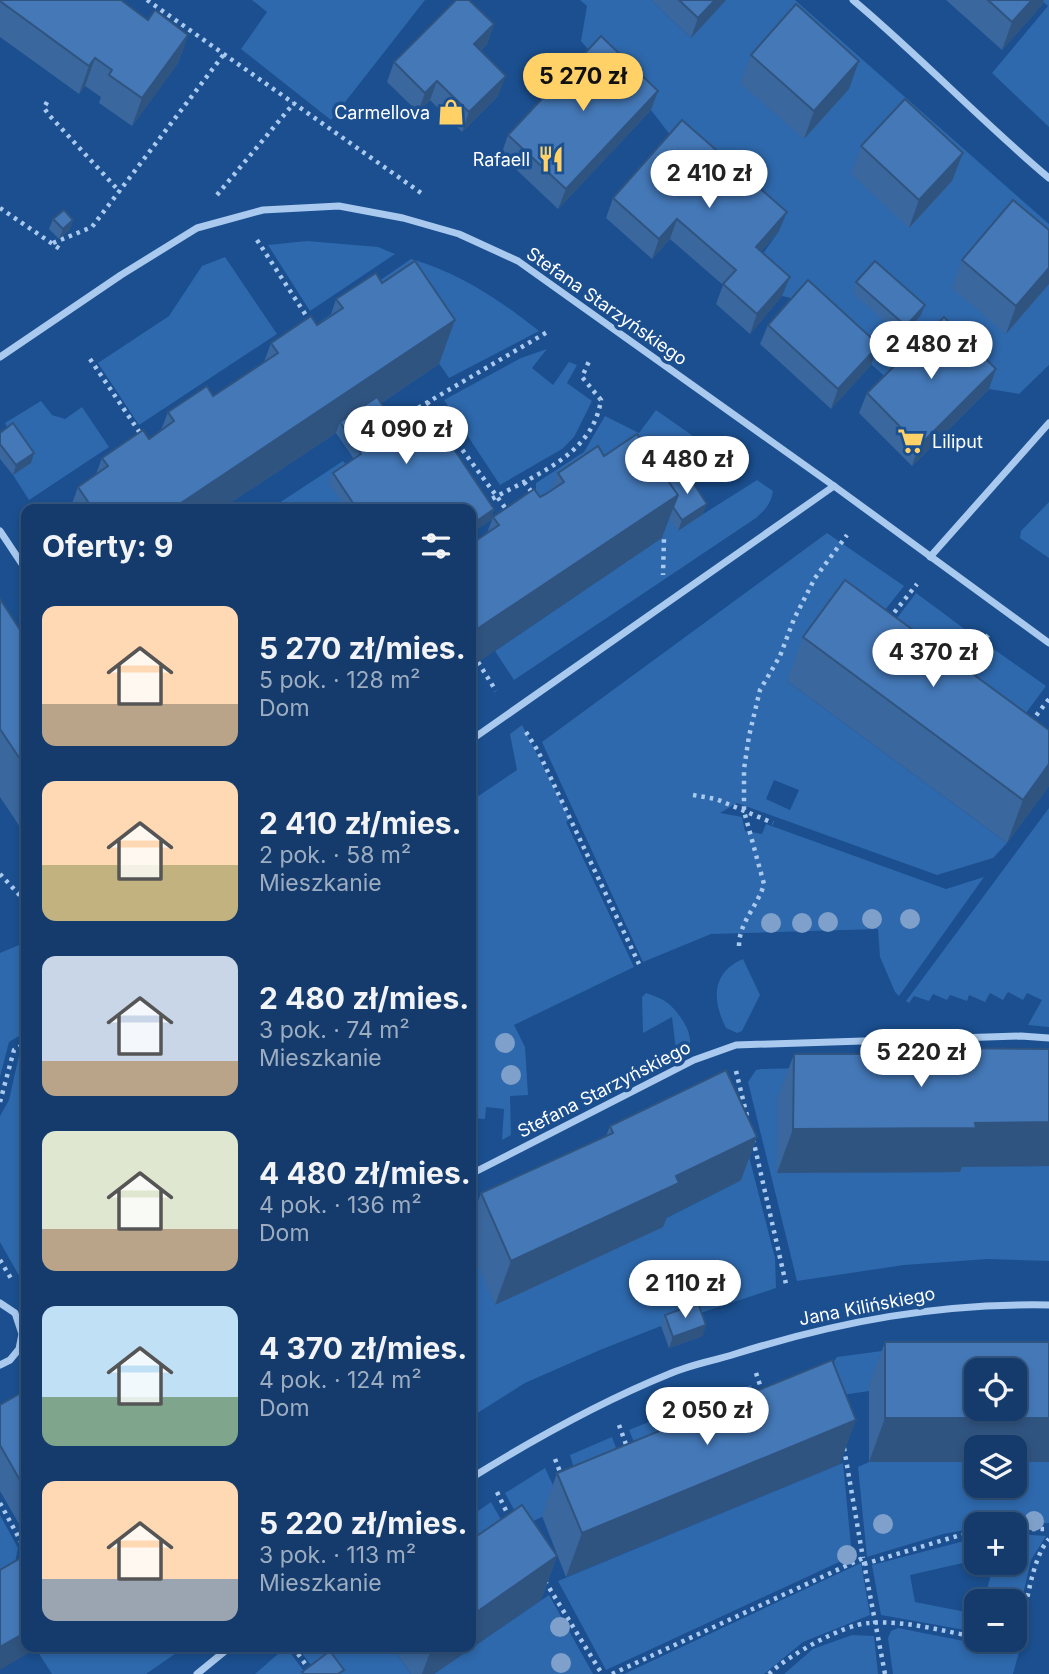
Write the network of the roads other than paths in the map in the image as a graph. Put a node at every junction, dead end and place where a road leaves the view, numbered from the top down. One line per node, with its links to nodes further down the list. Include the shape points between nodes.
1 (853, 0): 2 (street)
2 (1049, 178)
3 (0, 357): 5 (street, Stefana Starzyńskiego, via 197,228 263,210 339,206 459,234 518,261)
4 (1049, 423): 7 (street)
5 (834, 486): 7 (street, Stefana Starzyńskiego); 10 (street)
6 (0, 531): 8 (street)
7 (930, 557): 9 (street, Stefana Starzyńskiego)
8 (21, 562)
9 (1049, 643)
10 (476, 737)
11 (1049, 1038): 12 (street, Stefana Starzyńskiego, via 736,1045 694,1060)
12 (476, 1171)
13 (0, 1303): 15 (street, via 15,1313)
14 (1049, 1305): 18 (street, Jana Kilińskiego, via 950,1307 886,1315 790,1336 671,1373 596,1407)
15 (21, 1331)
16 (21, 1339): 17 (street, via 19,1349)
17 (0, 1365)
18 (476, 1475)
19 (224, 1652): 20 (street)
20 (197, 1674)

